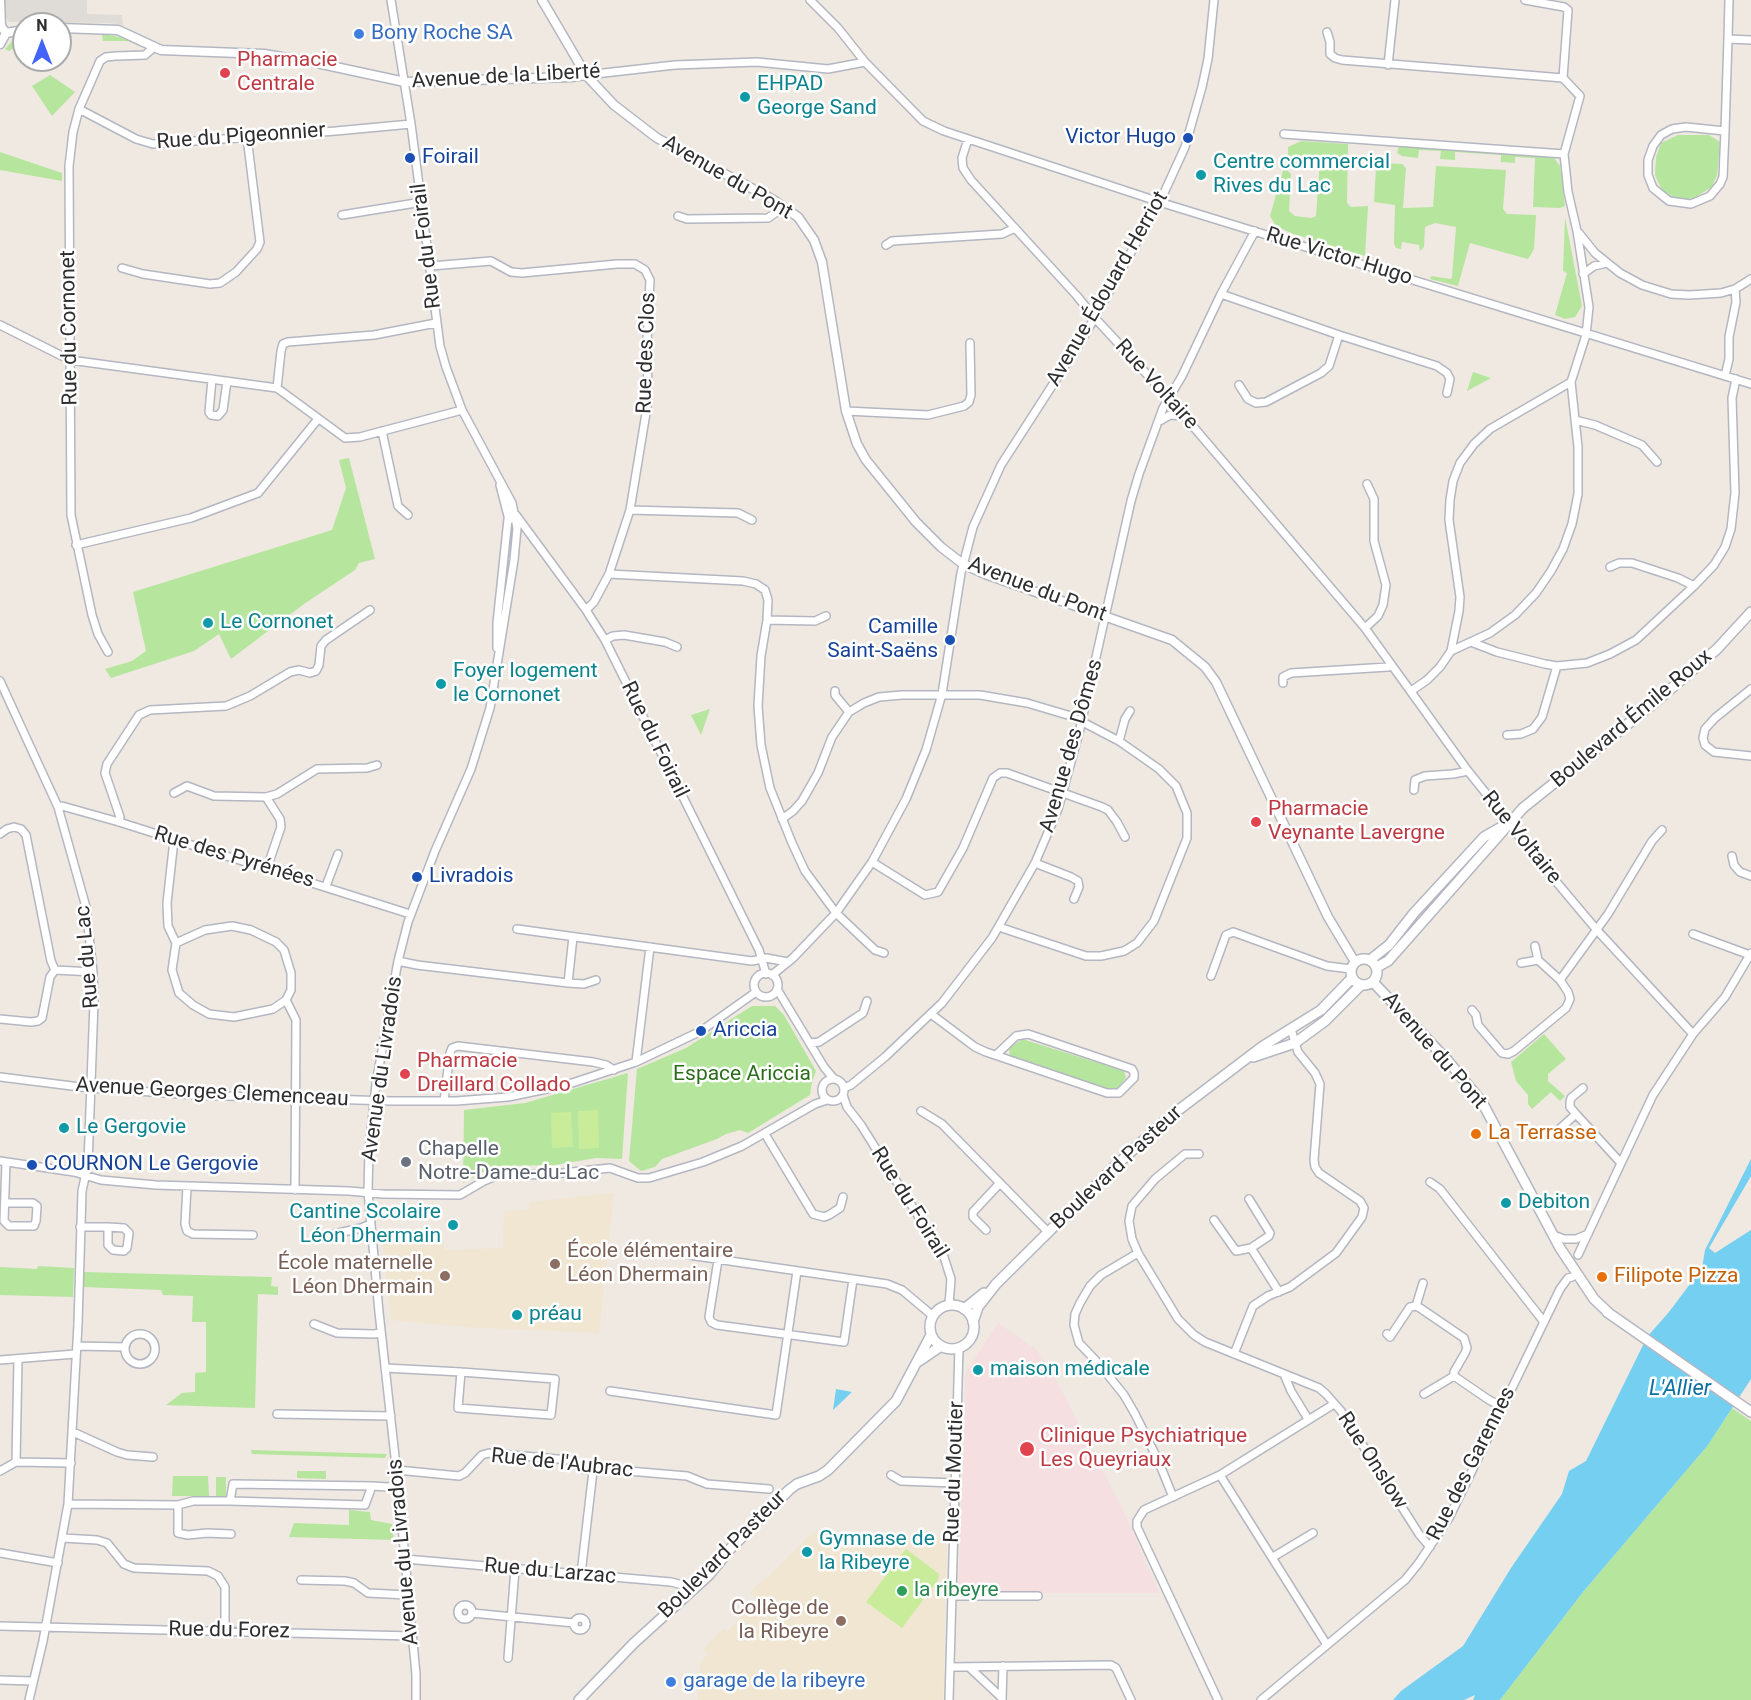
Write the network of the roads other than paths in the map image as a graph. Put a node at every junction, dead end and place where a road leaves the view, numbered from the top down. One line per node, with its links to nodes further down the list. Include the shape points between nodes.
1 (0, 0): 11 (street, via 1,26)
2 (391, 0): 21 (street, Rue du Foirail)
3 (542, 0): 19 (street, Avenue du Pont)
4 (810, 0): 17 (street)
5 (1214, 0): 29 (street, Avenue Édouard Herriot, via 1208,59 1197,107 1185,147)
6 (1395, 0): 18 (street)
7 (1525, 0): 20 (street, via 1568,10)
8 (1730, 0): 13 (street)
9 (72, 28): 16 (street, Avenue de la Liberté, via 118,30)
10 (12, 32): 11 (street)
11 (6, 33): 15 (street)
12 (1327, 33): 18 (street, via 1330,54 1335,58)
13 (1728, 39): 14 (street); 24 (street)
14 (1751, 40)
15 (0, 44)
16 (153, 48): 21 (street, Avenue de la Liberté, via 273,56); 22 (street, Rue du Cornonet, via 145,55 106,57 100,61)
17 (865, 62): 19 (street, Avenue de la Liberté, via 828,69 757,62 681,65); 27 (street, Rue Victor Hugo, via 928,125)
18 (1388, 65): 20 (street)
19 (586, 75): 21 (street, Avenue de la Liberté); 31 (street, Avenue du Pont, via 614,105 649,132)
20 (1563, 78): 28 (street, via 1580,96)
21 (405, 82): 23 (street, Rue du Foirail)
22 (79, 109): 26 (street, Rue du Pigeonnier, via 147,143); 51 (street, Rue du Cornonet, via 68,177)
23 (411, 123): 26 (street, Rue du Pigeonnier); 30 (street, Rue du Foirail)
24 (1725, 131): 24 (street, via 1723,177 1710,196 1696,203 1676,203 1653,188 1648,160 1661,135 1679,127)
25 (1284, 134): 28 (street)
26 (247, 137): 40 (street, via 260,243 236,272 220,283 210,284)
27 (968, 139): 29 (street, Rue Victor Hugo); 34 (street, Rue Voltaire, via 963,168)
28 (1564, 154): 36 (street)
29 (1160, 201): 35 (street, Rue Victor Hugo); 45 (street, Avenue Édouard Herriot)
30 (422, 202): 32 (street); 39 (street, Rue du Foirail)
31 (784, 207): 33 (street, via 768,218); 63 (street, Avenue du Pont, via 803,224 822,262)
32 (342, 215)
33 (678, 216)
34 (1015, 228): 37 (street, via 1002,234 892,241); 45 (street, Rue Voltaire)
35 (1255, 231): 44 (street, Avenue des Dômes); 49 (street, Rue Victor Hugo)
36 (1577, 231): 38 (street); 41 (street)
37 (886, 245)
38 (1607, 263): 41 (street); 43 (street, via 1642,285 1671,294)
39 (431, 266): 46 (street, Rue du Foirail); 72 (street, Rue des Clos, via 491,261 511,272 522,273 617,264 635,264 645,270 650,280 648,401)
40 (122, 268)
41 (1583, 274): 49 (street, via 1589,307)
42 (1751, 279): 43 (street)
43 (1735, 289): 52 (street)
44 (1221, 294): 48 (street); 61 (street, Avenue des Dômes)
45 (1094, 317): 61 (street, Rue Voltaire); 80 (street, Avenue Édouard Herriot, via 1001,465 973,527)
46 (436, 323): 59 (street, via 374,335 288,342 283,345); 62 (street, Rue du Foirail, via 446,367)
47 (0, 325): 51 (street)
48 (1339, 335): 58 (street, via 1332,360 1321,373 1266,402 1248,399); 60 (street, via 1437,366 1450,379)
49 (1586, 335): 52 (street, Rue Victor Hugo); 56 (street)
50 (970, 343): 63 (street, via 971,395 964,406 928,415)
51 (70, 360): 53 (street); 79 (street, Rue du Cornonet, via 71,515)
52 (1725, 376): 54 (street, Rue Victor Hugo)
53 (212, 379): 55 (street); 55 (street, via 209,412 218,416 223,410)
54 (1736, 379): 57 (street, Rue Victor Hugo); 83 (street, via 1732,406 1735,493 1731,529 1714,565)
55 (227, 381): 59 (street)
56 (1571, 382): 66 (street); 94 (street, via 1490,429 1460,463 1453,482 1449,520 1460,597)
57 (1751, 384)
58 (1239, 385)
59 (277, 388): 65 (street)
60 (1447, 393)
61 (1168, 397): 64 (street, Rue Voltaire); 67 (street, Avenue des Dômes)
62 (462, 410): 68 (street); 70 (street, Rue du Foirail)
63 (846, 411): 80 (street, Avenue du Pont, via 866,460 916,522)
64 (1184, 416): 67 (street, via 1170,416); 90 (street, Rue Voltaire)
65 (318, 419): 68 (street, via 345,438); 79 (street, via 258,493 191,518)
66 (1575, 420): 69 (street, via 1642,445); 92 (street, via 1578,494 1563,549 1536,593 1515,615)
67 (1158, 422): 88 (street, Avenue des Dômes, via 1131,501)
68 (382, 431): 74 (street, via 398,506)
69 (1657, 462)
70 (499, 481): 73 (street, Rue du Foirail); 75 (street, Rue du Foirail)
71 (1366, 484): 90 (street, via 1374,499 1374,541 1386,585 1378,616)
72 (630, 510): 76 (street, via 738,513); 82 (street, Rue des Clos)
73 (514, 513): 77 (street, Avenue du Livradois); 78 (street, Rue du Foirail)
74 (408, 515)
75 (508, 519): 77 (street); 98 (street, Avenue du Livradois, via 497,624)
76 (752, 520)
77 (517, 528): 78 (street); 98 (street, Avenue du Livradois)
78 (529, 532): 85 (street, Rue du Foirail)
79 (76, 545): 95 (street, Rue du Cornonet, via 92,615)
80 (963, 564): 88 (street, Avenue du Pont); 104 (street)
81 (1610, 567): 83 (street, via 1632,563)
82 (609, 574): 85 (street, Rue des Clos); 89 (street, via 756,584 765,590)
83 (1694, 586): 97 (street, via 1624,648 1587,663)
84 (370, 610): 119 (street, via 326,640 316,671 290,672 226,706 150,710 139,715 105,773)
85 (586, 610): 91 (street, Rue du Foirail)
86 (1751, 612): 120 (main road, Boulevard Émile Roux, via 1717,649)
87 (826, 616): 89 (street, via 815,621)
88 (1106, 616): 107 (street, Avenue des Dômes); 153 (street, Avenue du Pont, via 1172,640 1205,667 1216,682)
89 (767, 620): 118 (street, via 758,703 760,745)
90 (1365, 628): 96 (street, Rue Voltaire)
91 (604, 640): 93 (street, via 624,635); 145 (street, Rue du Foirail)
92 (1471, 642): 94 (street); 97 (street)
93 (677, 647)
94 (1451, 651): 103 (street, via 1440,667)
95 (108, 652)
96 (1391, 665): 100 (street, via 1291,673 1283,677); 103 (street, Rue Voltaire)
97 (1557, 666): 108 (street, via 1542,717 1533,729)
98 (497, 670): 134 (street, Avenue du Livradois, via 480,744)
99 (0, 681): 117 (street, Rue du Lac)
100 (1282, 683)
101 (1751, 689): 110 (street, via 1715,718 1703,738 1714,752)
102 (835, 691): 106 (street)
103 (1411, 691): 112 (street, Rue Voltaire)
104 (942, 694): 106 (street, via 879,697); 107 (street, via 1006,699); 127 (street, via 913,782)
105 (1130, 711): 109 (street)
106 (849, 712): 118 (street, via 832,736 802,801)
107 (1082, 722): 109 (street); 115 (street, Avenue des Dômes)
108 (1507, 735)
109 (1119, 741): 135 (street, via 1176,786 1187,813 1187,838 1154,921 1137,943 1124,951 1101,956 1086,956)
110 (1751, 756)
111 (377, 765): 116 (street, via 317,769)
112 (1468, 771): 113 (street, via 1425,776 1415,780); 120 (street, Rue Voltaire)
113 (1414, 790)
114 (174, 793): 116 (street, via 187,786 214,796)
115 (1063, 793): 123 (street, via 1108,810); 127 (street, via 1007,773 993,778 963,848 938,892 925,895); 128 (street, Avenue des Dômes)
116 (266, 797): 129 (street, via 281,827)
117 (58, 807): 119 (street, Rue des Pyrénées); 154 (street, Rue du Lac, via 86,907)
118 (782, 819): 133 (street, via 805,871)
119 (119, 822): 124 (street, Rue des Pyrénées)
120 (1509, 822): 137 (street, Rue Voltaire); 146 (main road, Boulevard Émile Roux, via 1484,837 1389,945); 151 (main road, Boulevard Émile Roux, via 1388,961)
121 (1662, 831): 137 (street)
122 (0, 834): 152 (street, via 14,827 26,834)
123 (1125, 837)
124 (174, 840): 129 (street, Rue des Pyrénées); 140 (street, via 167,903 168,926)
125 (338, 854): 131 (street)
126 (1732, 856): 130 (street, via 1740,872)
127 (873, 862): 133 (street)
128 (1035, 863): 132 (street, via 1078,881); 135 (street, Avenue des Dômes)
129 (267, 868): 131 (street, Rue des Pyrénées)
130 (1751, 876)
131 (326, 886): 134 (street, Rue des Pyrénées)
132 (1074, 899)
133 (836, 913): 143 (street); 149 (street)
134 (411, 914): 148 (street, Avenue du Livradois)
135 (999, 927): 170 (street, Avenue des Dômes)
136 (517, 929): 139 (street)
137 (1596, 929): 159 (street); 173 (street, Rue Voltaire)
138 (1694, 934): 144 (street)
139 (573, 937): 142 (street); 161 (street)
140 (176, 943): 166 (street, via 172,970 179,993 208,1014 257,1014); 166 (street, via 205,930 232,926 264,936 284,950 288,961 291,990)
141 (1535, 946): 147 (street)
142 (650, 947): 145 (street); 178 (street)
143 (884, 954)
144 (1750, 954): 173 (street, via 1725,997)
145 (761, 959): 149 (street); 155 (street, Rue du Foirail); 157 (street)
146 (1370, 960): 151 (main road); 153 (main road, via 1362,959)
147 (1538, 960): 150 (street); 159 (street)
148 (399, 961): 161 (street); 188 (street, Avenue du Livradois)
149 (788, 962): 155 (street)
150 (1521, 963)
151 (1377, 967): 160 (main road)
152 (55, 970): 154 (street); 171 (street, via 38,1022)
153 (1353, 970): 156 (street, via 1327,966 1233,932 1226,935); 162 (main road); 172 (main road, Boulevard Pasteur, via 1321,1010)
154 (93, 972): 184 (street, Rue du Lac)
155 (769, 974): 157 (street); 163 (street, via 777,981)
156 (1211, 976)
157 (757, 978): 164 (street)
158 (596, 980): 161 (street)
159 (1560, 980): 169 (street, via 1570,999 1566,1008 1508,1054 1502,1053 1478,1024)
160 (1373, 982): 162 (main road); 216 (main road, Avenue du Pont, via 1482,1102)
161 (568, 983)
162 (1361, 985): 175 (main road, Boulevard Pasteur, via 1325,1021)
163 (777, 989): 165 (street); 168 (street)
164 (756, 992): 165 (street); 178 (street, Avenue Georges Clemenceau, via 701,1031)
165 (770, 997): 168 (street)
166 (285, 1000): 187 (street, via 296,1020)
167 (867, 1001): 174 (street, via 863,1013)
168 (787, 1005): 174 (street)
169 (1472, 1010)
170 (932, 1014): 176 (street, via 975,1047); 186 (street, Avenue des Dômes)
171 (0, 1019)
172 (1291, 1029): 175 (street); 177 (main road, Boulevard Pasteur)
173 (1693, 1034): 198 (street, via 1653,1095)
174 (811, 1043): 179 (street)
175 (1295, 1043): 177 (main road, Boulevard Pasteur); 229 (street, via 1320,1084 1315,1167 1364,1208 1362,1217 1336,1253)
176 (996, 1055): 176 (street, via 1016,1036 1028,1034 1132,1069 1134,1078 1119,1093 1107,1093)
177 (1245, 1060): 213 (main road, Boulevard Pasteur, via 1168,1118)
178 (636, 1062): 180 (street, Avenue Georges Clemenceau)
179 (824, 1066): 182 (street); 183 (street)
180 (614, 1070): 190 (street, Avenue Georges Clemenceau, via 525,1094); 190 (street, via 593,1062 458,1046 450,1053)
181 (0, 1077): 184 (street, Avenue Georges Clemenceau)
182 (834, 1078): 183 (street); 186 (street, via 842,1083)
183 (823, 1084): 189 (street, via 822,1094)
184 (90, 1088): 187 (street, Avenue Georges Clemenceau); 199 (street, Rue du Lac)
185 (1583, 1088): 193 (street, via 1571,1098 1570,1107)
186 (844, 1091): 189 (street); 191 (street, Rue du Foirail)
187 (297, 1098): 188 (street, Avenue Georges Clemenceau); 203 (street)
188 (374, 1100): 190 (street, Avenue Georges Clemenceau); 204 (street, Avenue du Livradois)
189 (831, 1100): 191 (street, Rue du Foirail); 194 (street, via 815,1104)
190 (444, 1101)
191 (847, 1107): 230 (street, Rue du Foirail, via 944,1257 951,1279)
192 (921, 1111): 201 (street, via 942,1125)
193 (1576, 1114): 195 (street); 198 (street)
194 (765, 1134): 204 (street, via 722,1155 649,1178 602,1168 496,1176 460,1195); 205 (street, via 813,1214 828,1215 840,1208)
195 (1554, 1134)
196 (1198, 1154): 220 (street, Rue Onslow, via 1185,1154 1155,1179 1132,1206 1129,1221)
197 (3, 1161): 199 (street); 207 (street)
198 (1620, 1162): 214 (street)
199 (86, 1176): 202 (street); 210 (street, Rue du Lac, via 82,1184)
200 (1430, 1182): 236 (street, via 1440,1189)
201 (1000, 1183): 212 (street, via 973,1212); 213 (street)
202 (187, 1187): 203 (street); 215 (street, via 187,1231)
203 (296, 1190): 204 (street)
204 (368, 1192): 209 (street, Avenue du Livradois)
205 (843, 1197)
206 (1249, 1199): 218 (street, via 1270,1233)
207 (5, 1203): 207 (street, via 6,1224 34,1226 37,1206)
208 (1214, 1220): 218 (street, via 1236,1251)
209 (371, 1224): 217 (street); 238 (street, Avenue du Livradois)
210 (80, 1227): 211 (street); 245 (street, Rue du Lac)
211 (108, 1227)
212 (986, 1230)
213 (1048, 1232): 228 (main road, Boulevard Pasteur)
214 (1588, 1234): 216 (street, via 1576,1239); 222 (street)
215 (253, 1235)
216 (1553, 1235): 219 (main road, Avenue du Pont)
217 (316, 1238)
218 (1251, 1248): 229 (street)
219 (1560, 1248): 225 (main road, Avenue du Pont); 233 (main road, Avenue du Pont, via 1594,1299)
220 (1138, 1252): 246 (street, Rue Onslow, via 1186,1328 1205,1342); 275 (street, via 1090,1286 1075,1314 1074,1325 1079,1343 1124,1395 1135,1414)
221 (689, 1255): 223 (street)
222 (1578, 1255)
223 (718, 1260): 224 (street); 239 (street, via 711,1322)
224 (797, 1271): 226 (street); 239 (street)
225 (1572, 1277): 233 (main road, Avenue du Pont); 236 (street, Rue des Garennes, via 1560,1289)
226 (853, 1279): 234 (street, via 896,1286); 239 (street, via 844,1342)
227 (1423, 1283): 231 (street)
228 (996, 1284): 232 (main road, Boulevard Pasteur); 235 (main road, Boulevard Pasteur, via 978,1307)
229 (1279, 1292): 246 (street, via 1253,1306)
230 (949, 1305): 232 (main road); 234 (main road)
231 (1416, 1306): 240 (street, via 1410,1307 1390,1337); 253 (street, via 1464,1338 1467,1348)
232 (964, 1309): 235 (main road)
233 (1611, 1315): 258 (main road)
234 (933, 1316): 241 (main road)
235 (973, 1322): 244 (main road, via 969,1340)
236 (1544, 1322): 257 (street, Rue des Garennes)
237 (314, 1324): 238 (street, via 338,1333)
238 (381, 1333): 250 (street, Avenue du Livradois)
239 (787, 1334): 254 (street, via 776,1415)
240 (1387, 1334)
241 (931, 1335): 242 (main road); 249 (main road, Boulevard Pasteur)
242 (941, 1346): 244 (main road); 249 (main road, Boulevard Pasteur)
243 (124, 1347): 243 (street, via 127,1358 136,1364 147,1363 156,1350 153,1340 141,1333 132,1335); 245 (street)
244 (959, 1347): 271 (street, Rue du Moutier)
245 (76, 1350): 247 (street); 262 (street, Rue du Lac)
246 (1234, 1354): 252 (street, Rue Onslow)
247 (18, 1359): 248 (street); 264 (street)
248 (0, 1360)
249 (915, 1364): 290 (main road, Boulevard Pasteur, via 896,1401 866,1432 828,1470 789,1490)
250 (385, 1368): 251 (street); 260 (street, Avenue du Livradois)
251 (461, 1372): 251 (street, via 555,1379 551,1415 458,1408)
252 (1284, 1374): 256 (street, Rue Onslow, via 1319,1388); 261 (street, Rue Onslow)
253 (1454, 1376): 255 (street); 257 (street)
254 (610, 1390)
255 (1424, 1394)
256 (1334, 1404): 261 (street, Rue Onslow); 282 (street, Rue Onslow)
257 (1503, 1407): 282 (street, Rue des Garennes, via 1449,1518)
258 (1749, 1411)
259 (277, 1414): 260 (street)
260 (391, 1416): 266 (street, Avenue du Livradois)
261 (1308, 1419): 270 (street)
262 (73, 1432): 263 (street, via 117,1452); 265 (street, Rue du Lac)
263 (153, 1456)
264 (16, 1462): 265 (street); 267 (street)
265 (71, 1463): 277 (street, Rue du Lac)
266 (397, 1470): 268 (street, Rue de l'Aubrac, via 459,1476 489,1453 569,1460); 272 (street, Avenue du Livradois)
267 (0, 1471)
268 (593, 1471): 274 (street, Rue de l'Aubrac, via 687,1476 707,1484); 288 (street)
269 (891, 1475): 271 (street, via 901,1481)
270 (1220, 1475): 275 (street); 284 (street)
271 (955, 1483): 292 (street, Rue du Moutier)
272 (398, 1484): 273 (street); 285 (street, Avenue du Livradois)
273 (372, 1486): 276 (street, via 365,1505); 276 (street, via 233,1484)
274 (770, 1489)
275 (1173, 1497): 314 (street, via 1144,1510 1137,1527)
276 (230, 1501): 278 (street, via 193,1501)
277 (68, 1504): 278 (street); 281 (street, Rue du Lac)
278 (178, 1506): 280 (street, via 178,1533)
279 (1313, 1533): 284 (street)
280 (231, 1534)
281 (63, 1538): 286 (street, Rue du Lac); 299 (street, via 107,1543 124,1564 134,1568 208,1571 218,1576 225,1587)
282 (1430, 1547): 301 (street, Rue des Garennes, via 1405,1580)
283 (0, 1553): 286 (street)
284 (1273, 1557): 301 (street)
285 (405, 1560): 287 (street, Rue du Larzac); 291 (street, Avenue du Livradois)
286 (58, 1563): 298 (street, Rue du Lac)
287 (515, 1569): 288 (street, Rue du Larzac); 295 (street)
288 (581, 1574): 290 (street, Rue du Larzac, via 671,1582)
289 (301, 1580): 291 (street, via 345,1581 368,1593)
290 (694, 1588): 311 (main road, Boulevard Pasteur)
291 (408, 1595): 300 (street, Avenue du Livradois)
292 (952, 1596): 293 (street); 304 (street, Rue du Moutier)
293 (1038, 1596)
294 (472, 1613): 295 (street)
295 (512, 1617): 296 (street); 302 (street)
296 (574, 1623)
297 (0, 1626): 298 (street, Rue du Forez)
298 (46, 1627): 299 (street, Rue du Forez); 307 (street, Rue du Lac)
299 (225, 1631): 300 (street, Rue du Forez)
300 (412, 1636): 310 (street, Avenue du Livradois)
301 (1326, 1645): 315 (street, Rue des Garennes)
302 (508, 1658)
303 (1003, 1666): 305 (street); 308 (street); 313 (street, via 1111,1665)
304 (950, 1667): 305 (street); 312 (street, Rue du Moutier)
305 (970, 1668): 308 (street)
306 (0, 1680): 307 (street)
307 (33, 1681): 309 (street, Rue du Lac)
308 (1002, 1699)
309 (29, 1700)
310 (416, 1700)
311 (579, 1700)
312 (949, 1700)
313 (1131, 1700)
314 (1218, 1700)
315 (1262, 1700)

